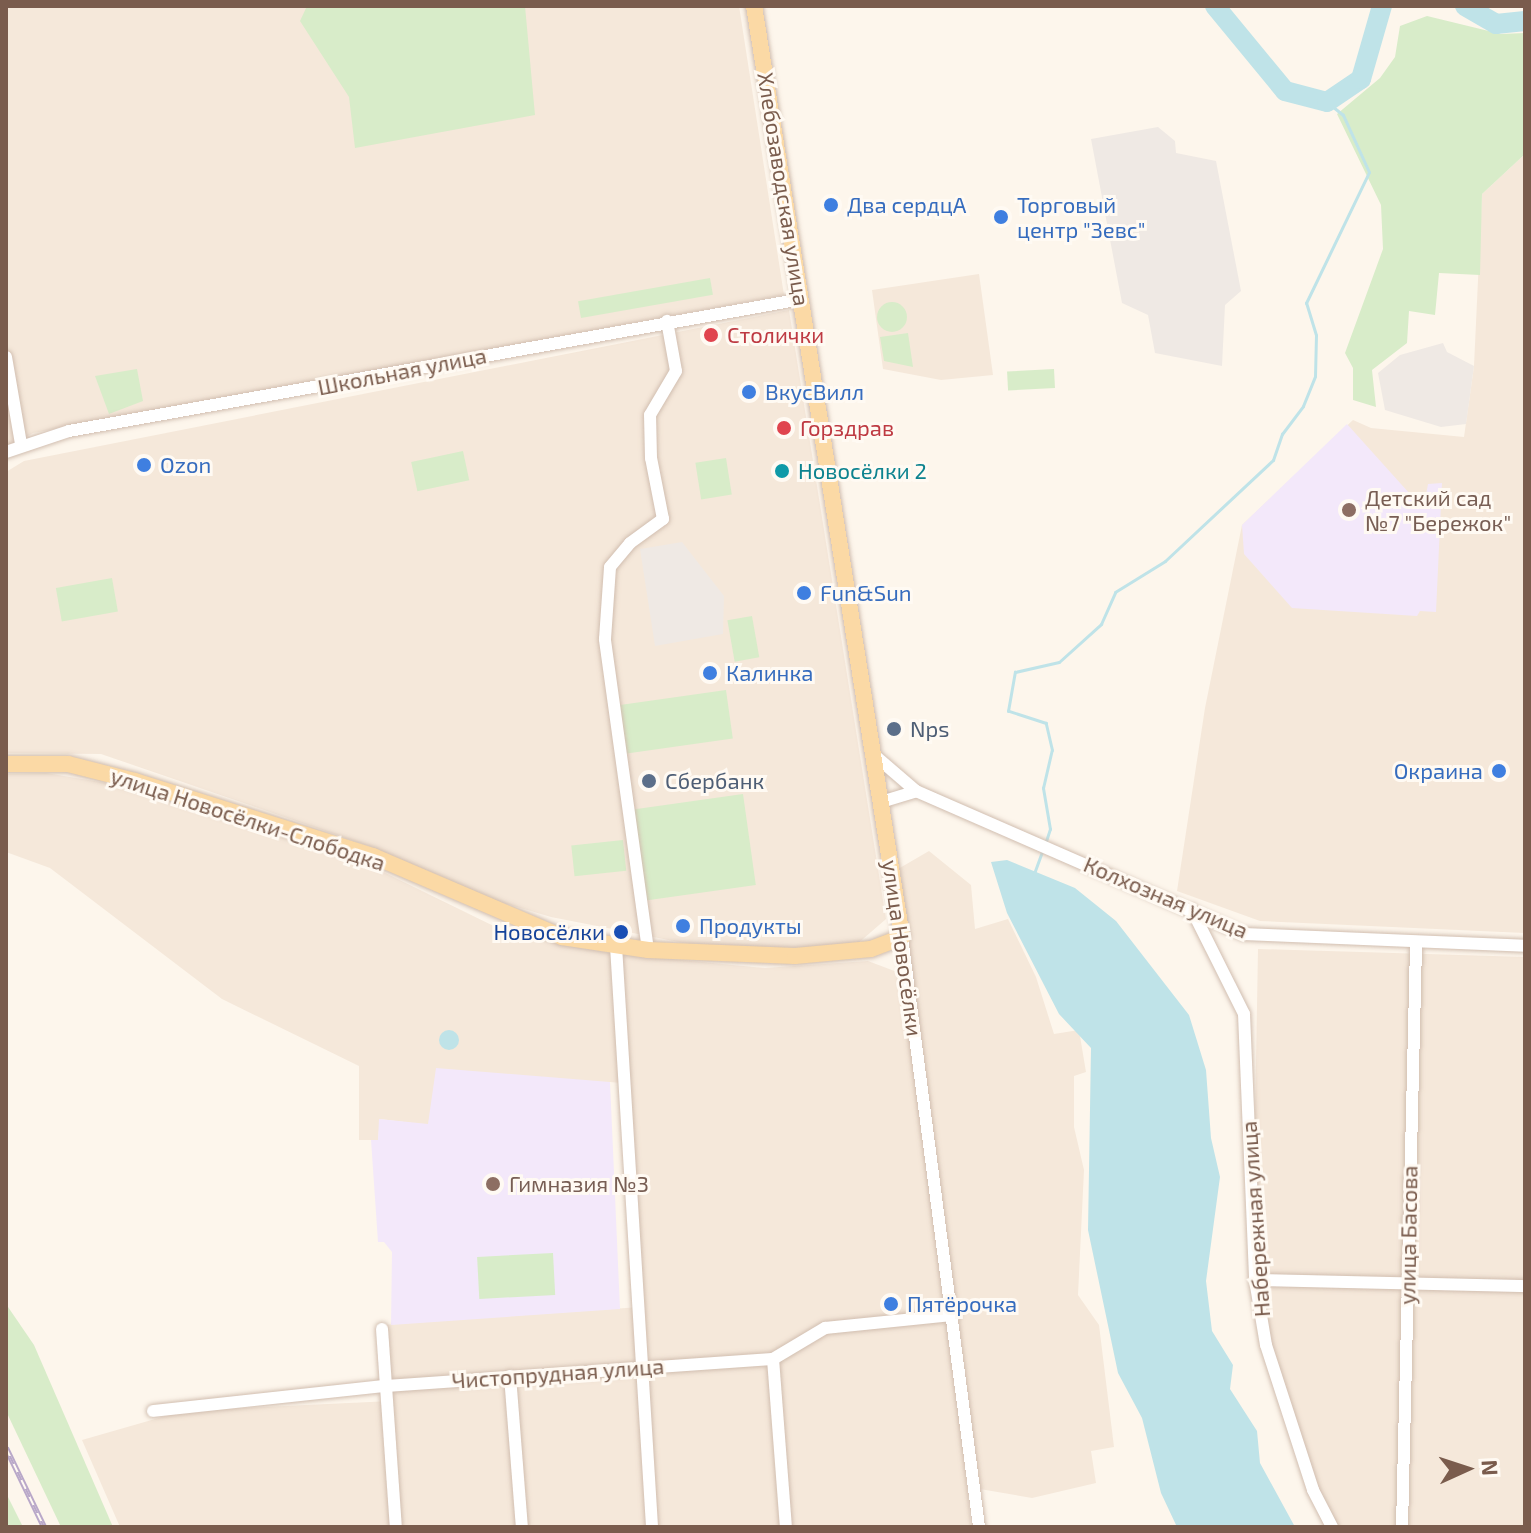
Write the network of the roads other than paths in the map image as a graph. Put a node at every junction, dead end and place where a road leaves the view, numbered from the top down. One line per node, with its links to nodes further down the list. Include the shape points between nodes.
1 (754, 6): 2 (main road, Хлебозаводская улица)
2 (802, 299): 3 (street, Школьная улица); 5 (main road, Хлебозаводская улица)
3 (667, 321): 6 (street, Школьная улица); 17 (street, via 676,371 650,415 651,458 663,519 630,543 610,567 605,639)
4 (6, 357): 6 (street)
5 (813, 372): 8 (main road, улица Новосёлки)
6 (21, 444): 7 (street, Школьная улица)
7 (6, 452)
8 (873, 754): 10 (street, Колхозная улица); 11 (main road, улица Новосёлки)
9 (6, 764): 15 (main road, улица Новосёлки-Слободка, via 68,764 135,781 373,856 562,937)
10 (916, 791): 11 (street); 12 (street, Колхозная улица)
11 (881, 802): 13 (main road, улица Новосёлки)
12 (1192, 910): 14 (street, Колхозная улица, via 1244,934); 18 (street, Набережная улица, via 1244,1014)
13 (902, 937): 17 (main road, улица Новосёлки-Слободка, via 859,951 795,956); 21 (street, улица Новосёлки)
14 (1416, 944): 16 (street, Колхозная улица); 19 (street, улица Басова)
15 (616, 946): 17 (main road, улица Новосёлки-Слободка); 24 (street)
16 (1525, 946)
17 (648, 950)
18 (1255, 1280): 19 (street); 33 (street, Набережная улица, via 1266,1345 1313,1490)
19 (1407, 1284): 20 (street); 34 (street, улица Басова)
20 (1525, 1286)
21 (954, 1315): 23 (street, Чистопрудная улица, via 825,1328); 32 (street, улица Новосёлки)
22 (382, 1329): 26 (street)
23 (773, 1359): 24 (street, Чистопрудная улица); 31 (street)
24 (641, 1366): 25 (street, Чистопрудная улица); 30 (street)
25 (510, 1376): 26 (street, Чистопрудная улица); 29 (street)
26 (385, 1386): 27 (street, Чистопрудная улица); 28 (street)
27 (153, 1411)
28 (396, 1527)
29 (522, 1527)
30 (652, 1527)
31 (786, 1527)
32 (979, 1527)
33 (1332, 1527)
34 (1402, 1527)

